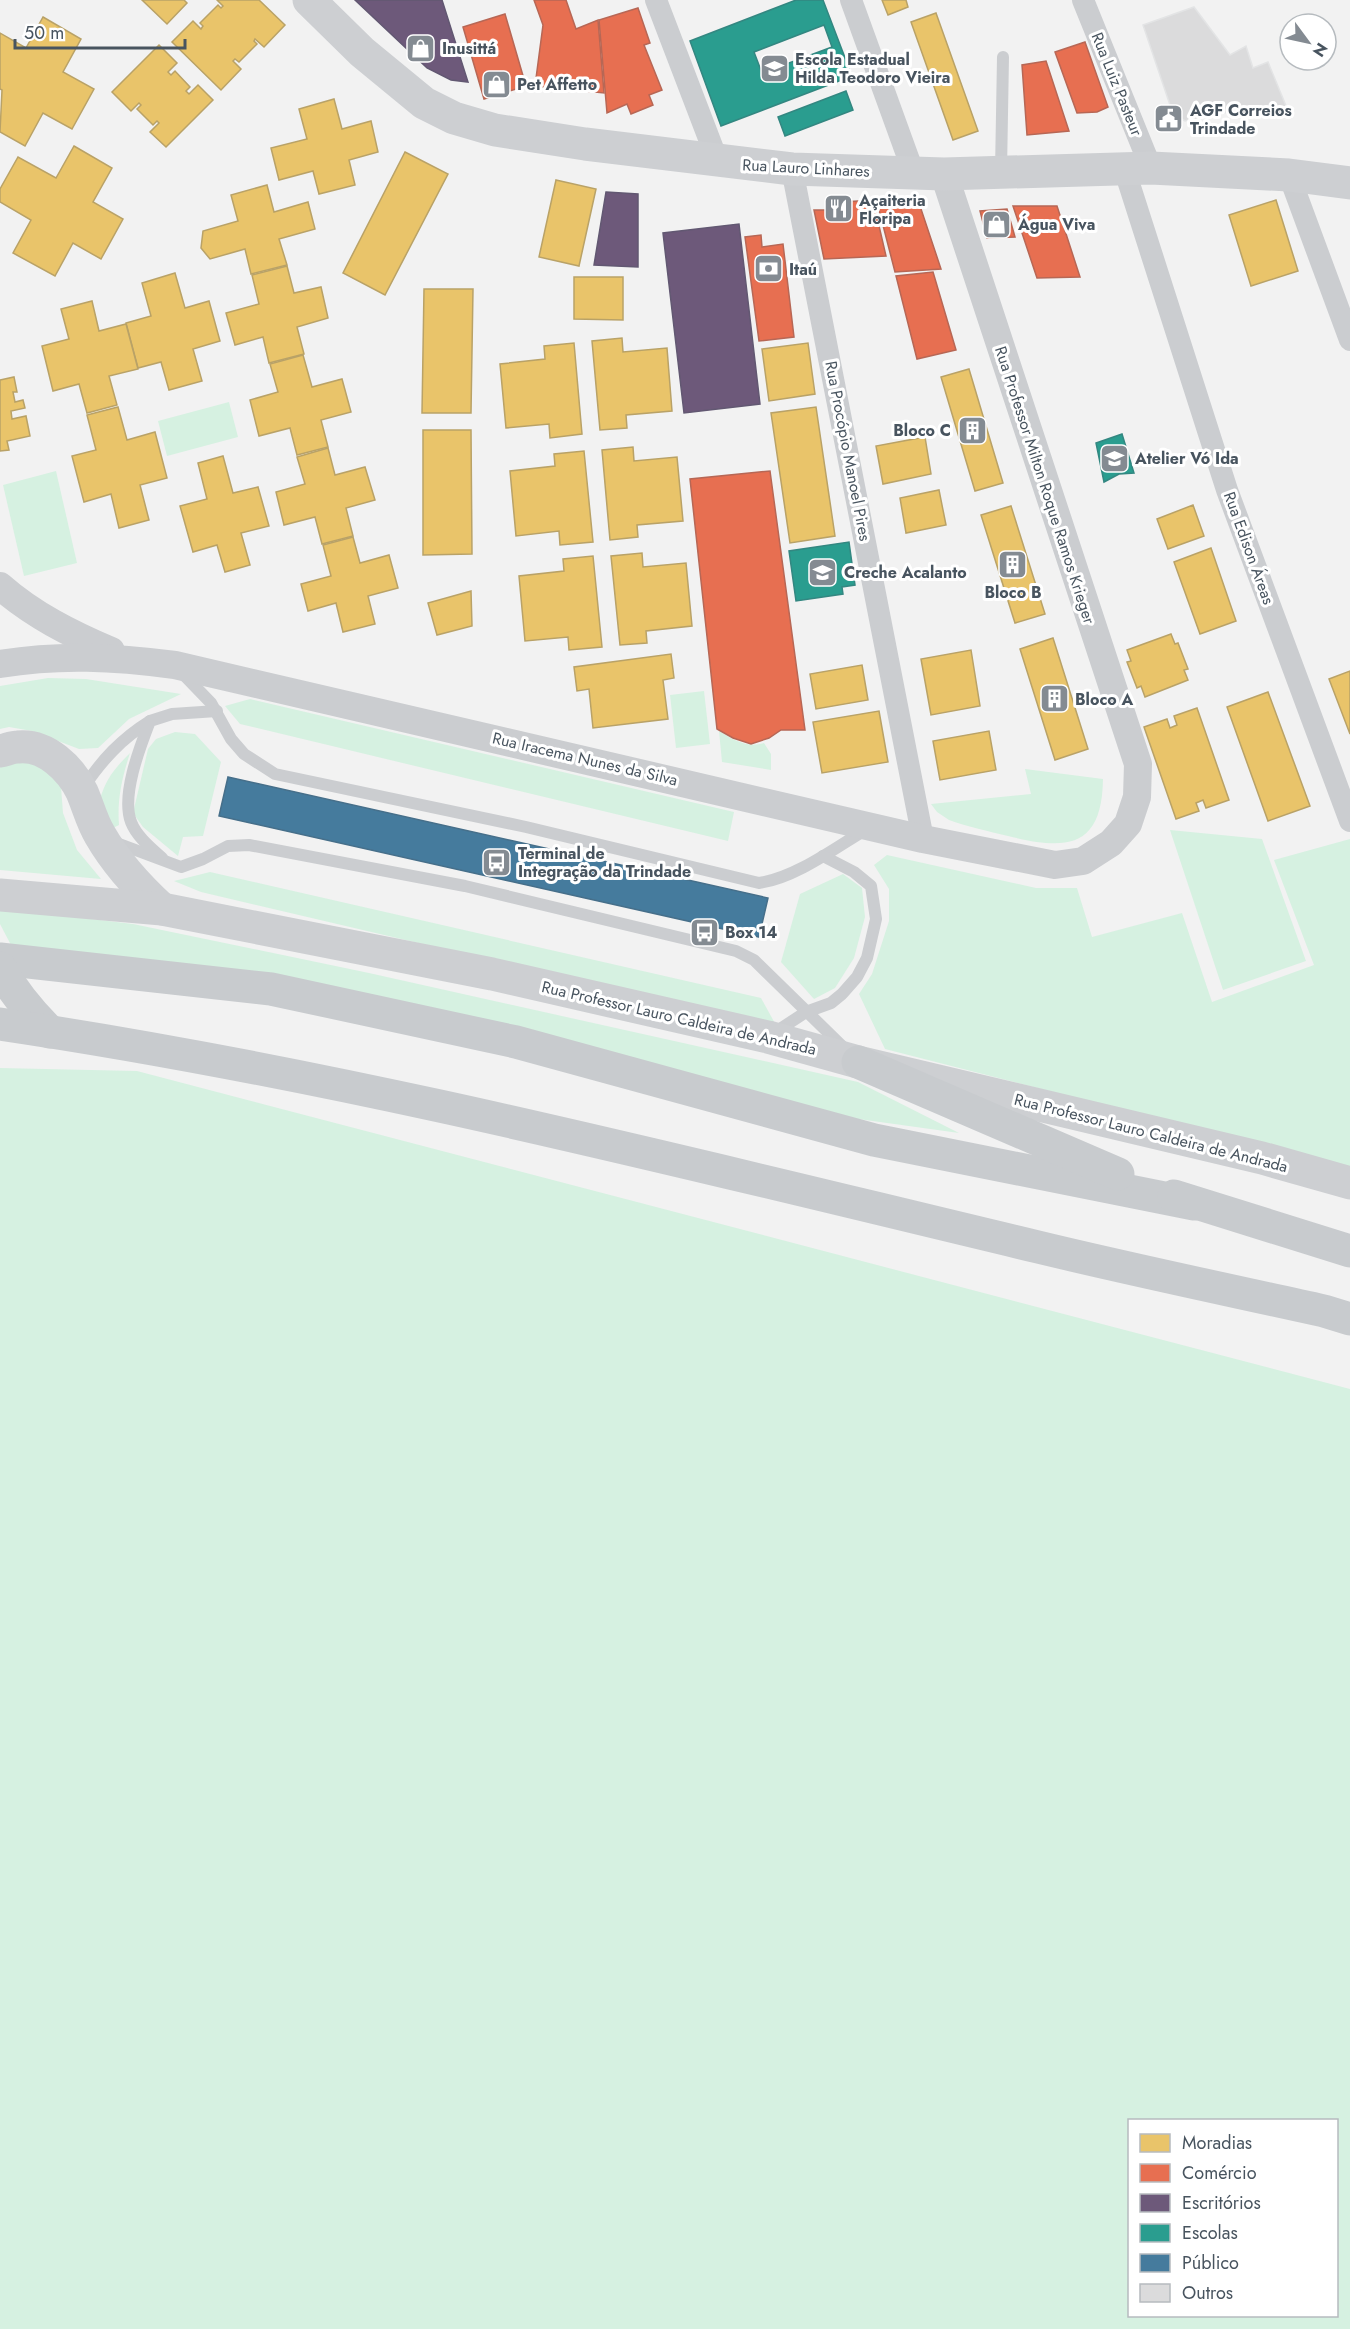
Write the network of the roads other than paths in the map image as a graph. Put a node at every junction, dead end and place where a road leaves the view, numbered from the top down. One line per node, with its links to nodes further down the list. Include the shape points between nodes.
1 (309, 0): 6 (main road, Rua Lauro Linhares, via 362,52 424,103 454,118 495,130)
2 (657, 0): 6 (street)
3 (851, 0): 10 (street)
4 (1083, 0): 7 (street, Rua Luiz Pasteur)
5 (1003, 57): 9 (lane)
6 (718, 162): 8 (main road, Rua Lauro Linhares)
7 (1137, 168): 9 (main road, Rua Lauro Linhares); 11 (main road, Rua Lauro Linhares); 23 (street, Rua Edison Áreas, via 1227,490)
8 (792, 170): 10 (main road, Rua Lauro Linhares); 26 (street, Rua Procópio Manoel Pires)
9 (1001, 172): 10 (main road, Rua Lauro Linhares)
10 (929, 174): 22 (street, Rua Professor Milton Roque Ramos Krieger, via 1138,764)
11 (1290, 175): 12 (main road, Rua Lauro Linhares); 13 (street)
12 (1350, 183)
13 (1350, 340)
14 (0, 586): 15 (street, via 44,619)
15 (130, 659): 16 (street, Rua Iracema Nunes da Silva, via 39,658); 17 (street, Rua Iracema Nunes da Silva)
16 (0, 664)
17 (174, 665): 18 (lane, via 197,685); 24 (street, Rua Iracema Nunes da Silva)
18 (217, 711): 19 (lane, via 172,714); 27 (lane, via 231,739 244,754 275,774 759,883 770,882)
19 (150, 721): 21 (lane, via 109,752); 28 (lane, via 137,755 128,802 131,822)
20 (0, 751): 21 (main road, via 18,747 40,749 69,773)
21 (81, 791): 25 (main road)
22 (1137, 797): 26 (street, Rua Iracema Nunes da Silva, via 1128,824 1111,843 1083,861 1055,865)
23 (1350, 821)
24 (870, 827): 26 (street, Rua Iracema Nunes da Silva); 27 (lane)
25 (99, 835): 28 (lane); 30 (main road, via 130,879)
26 (923, 839)
27 (823, 856): 33 (lane, via 871,886 876,919 867,958 857,977 831,1003)
28 (166, 862): 33 (lane, via 181,867 228,846 249,845 465,886 736,951 754,960)
29 (0, 895): 30 (main road, Rua Professor Lauro Caldeira de Andrada)
30 (162, 909): 36 (main road, Rua Professor Lauro Caldeira de Andrada, via 492,974)
31 (0, 958): 39 (main road, via 282,991 516,1042 874,1140)
32 (0, 968): 35 (main road, via 27,1009)
33 (806, 1012): 36 (lane); 37 (lane)
34 (0, 1024): 35 (main road)
35 (50, 1032): 41 (main road, via 269,1070 618,1146)
36 (768, 1037): 37 (main road, Rua Professor Lauro Caldeira de Andrada)
37 (858, 1062): 38 (main road, Rua Professor Lauro Caldeira de Andrada, via 1262,1158); 39 (main road)
38 (1350, 1184)
39 (1194, 1204): 40 (main road)
40 (1350, 1251)
41 (1350, 1319)

